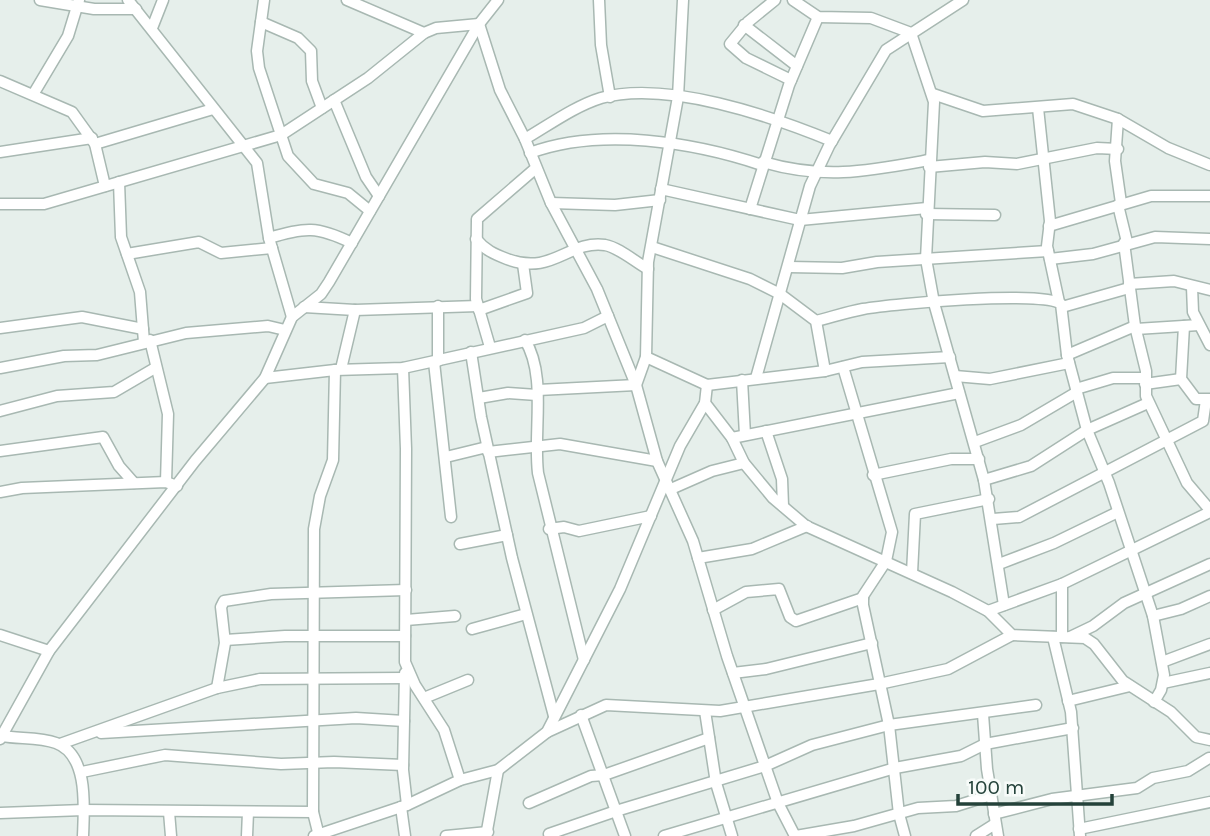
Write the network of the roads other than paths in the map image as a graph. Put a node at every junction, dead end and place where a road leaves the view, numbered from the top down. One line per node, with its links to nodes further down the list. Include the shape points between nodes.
1 (40, 0): 12 (street)
2 (128, 0): 13 (street)
3 (163, 0): 18 (street)
4 (264, 0): 15 (street)
5 (347, 0): 19 (street)
6 (498, 0): 16 (street)
7 (599, 0): 26 (street)
8 (683, 0): 27 (street)
9 (775, 0): 17 (street)
10 (793, 0): 14 (street)
11 (963, 0): 20 (street)
12 (78, 3): 13 (street); 24 (street, via 68,36)
13 (136, 9): 18 (street)
14 (818, 17): 20 (street, via 871,18); 21 (street)
15 (261, 22): 29 (street, via 298,38 311,51 312,81); 34 (street, via 258,68)
16 (479, 24): 19 (street); 35 (street, via 500,90); 52 (street)
17 (744, 25): 21 (street); 23 (street, via 730,40 731,46)
18 (152, 28): 31 (street)
19 (424, 33): 28 (street)
20 (911, 33): 25 (street); 37 (street, via 878,61)
21 (797, 66): 23 (street)
22 (0, 80): 24 (street)
23 (791, 80): 32 (street)
24 (34, 93): 36 (street, via 72,112)
25 (933, 94): 30 (street, via 983,111); 44 (street)
26 (610, 97): 27 (street); 35 (street, via 591,102)
27 (678, 97): 32 (street); 38 (street)
28 (334, 100): 29 (street); 52 (street, via 366,177)
29 (322, 108): 34 (street)
30 (1038, 108): 33 (street, via 1073,104); 43 (street)
31 (212, 109): 36 (street); 39 (street)
32 (779, 119): 37 (street); 45 (street)
33 (1118, 119): 40 (street); 46 (street, via 1168,148)
34 (281, 135): 39 (street); 58 (street, via 288,156 314,184 348,193)
35 (525, 139): 42 (street)
36 (93, 141): 41 (street); 50 (street)
37 (832, 141): 48 (street)
38 (671, 142): 42 (street, via 580,143); 45 (street); 51 (street)
39 (243, 148): 49 (street); 65 (street, via 257,163)
40 (1118, 149): 43 (street); 56 (street)
41 (0, 152)
42 (530, 153): 47 (street)
43 (1043, 158): 44 (street, via 1017,164); 62 (street)
44 (929, 163): 48 (street, via 866,173); 59 (street)
45 (762, 164): 48 (street); 57 (street)
46 (1210, 165)
47 (536, 168): 54 (street); 63 (street, via 484,210 477,219)
48 (817, 172): 61 (street)
49 (119, 182): 50 (street); 70 (street, via 120,230)
50 (105, 186): 55 (street, via 44,204)
51 (661, 195): 54 (street, via 615,205); 57 (street); 68 (street)
52 (379, 196): 58 (street)
53 (1210, 196): 56 (street, via 1160,195)
54 (551, 203): 69 (street)
55 (0, 204)
56 (1119, 204): 62 (street); 67 (street)
57 (750, 209): 61 (street)
58 (370, 211): 66 (street)
59 (927, 211): 60 (street); 61 (street); 72 (street)
60 (995, 215)
61 (800, 220): 74 (street)
62 (1049, 226): 71 (street)
63 (476, 239): 73 (street, via 485,250); 84 (street)
64 (1210, 239): 67 (street, via 1164,236)
65 (270, 243): 66 (street, via 308,228); 70 (street, via 221,253 200,242); 87 (street)
66 (352, 243): 83 (street, via 321,294)
67 (1125, 243): 71 (street, via 1093,254); 76 (street)
68 (652, 247): 75 (street); 79 (street, via 750,278)
69 (577, 250): 73 (street, via 545,264); 75 (street, via 611,247); 86 (street)
70 (127, 254): 93 (street, via 140,292)
71 (1049, 255): 72 (street); 81 (street)
72 (926, 260): 74 (street, via 877,261 842,268); 80 (street)
73 (523, 264): 84 (street, via 527,293)
74 (789, 267): 79 (street)
75 (648, 269): 100 (street)
76 (1129, 286): 77 (street, via 1166,281); 81 (street); 91 (street)
77 (1192, 287): 78 (street); 89 (street, via 1193,312)
78 (1210, 290)
79 (780, 294): 88 (street); 112 (street)
80 (934, 303): 81 (street, via 1038,297); 88 (street, via 864,309); 101 (street)
81 (1061, 304): 102 (street)
82 (439, 306): 84 (street); 85 (street); 103 (street)
83 (304, 307): 85 (street); 87 (street)
84 (479, 308): 98 (street)
85 (355, 310): 108 (street)
86 (608, 316): 95 (street, via 584,328); 116 (street)
87 (292, 317): 94 (street)
88 (816, 321): 109 (street)
89 (1199, 325): 90 (street); 97 (street)
90 (1184, 326): 91 (street); 113 (street)
91 (1135, 327): 102 (street); 115 (street)
92 (0, 328): 93 (street, via 82,317)
93 (143, 329): 96 (street)
94 (285, 330): 96 (street, via 268,326 186,332); 111 (street)
95 (525, 340): 98 (street); 119 (street, via 538,368)
96 (147, 341): 105 (street, via 97,355); 106 (street)
97 (1210, 345)
98 (490, 347): 99 (street)
99 (471, 352): 103 (street); 121 (street)
100 (646, 357): 116 (street); 117 (street)
101 (950, 357): 104 (street); 110 (street)
102 (1068, 359): 110 (street, via 990,379); 118 (street)
103 (436, 361): 107 (street); 136 (street)
104 (843, 367): 109 (street); 126 (street)
105 (0, 368)
106 (155, 368): 125 (street, via 114,392 57,396); 144 (street, via 168,414)
107 (403, 368): 108 (street); 167 (street)
108 (338, 370): 111 (street); 168 (street, via 333,460 316,512)
109 (825, 372): 112 (street)
110 (955, 376): 120 (street)
111 (265, 378): 146 (street)
112 (756, 379): 114 (street)
113 (1181, 379): 115 (street); 122 (street, via 1196,399)
114 (742, 380): 117 (street); 129 (street)
115 (1145, 381): 118 (street, via 1113,378); 124 (street)
116 (636, 385): 119 (street); 138 (street)
117 (707, 385): 123 (street)
118 (1076, 390): 127 (street); 131 (street, via 1021,425)
119 (538, 392): 121 (street); 133 (street)
120 (959, 393): 126 (street); 131 (street)
121 (480, 398): 134 (street)
122 (1208, 400): 132 (street, via 1203,421)
123 (705, 403): 130 (street); 142 (street)
124 (1148, 403): 127 (street); 132 (street)
125 (0, 411)
126 (855, 412): 128 (street); 141 (street)
127 (1087, 430): 140 (street); 143 (street, via 1031,466)
128 (766, 431): 129 (street); 150 (street, via 782,479)
129 (746, 435): 130 (street)
130 (732, 438): 139 (street)
131 (975, 442): 137 (street)
132 (1168, 442): 140 (street); 151 (street, via 1187,483)
133 (535, 445): 134 (street); 138 (street, via 587,447); 157 (street)
134 (488, 449): 136 (street); 158 (street)
135 (0, 451): 145 (street, via 103,437)
136 (446, 457): 154 (street)
137 (979, 459): 141 (street, via 951,458); 143 (street)
138 (657, 461): 142 (street)
139 (744, 463): 147 (street); 150 (street)
140 (1104, 473): 152 (street); 155 (street, via 1019,517)
141 (873, 475): 162 (street, via 891,529)
142 (666, 478): 147 (street); 153 (street)
143 (984, 480): 149 (street)
144 (166, 482): 145 (street); 146 (street)
145 (134, 484): 148 (street)
146 (177, 486): 188 (street)
147 (671, 489): 161 (street)
148 (0, 492)
149 (989, 499): 155 (street); 165 (street, via 915,514)
150 (783, 506): 156 (street)
151 (1210, 511): 160 (street)
152 (1118, 512): 160 (street); 163 (street)
153 (651, 516): 157 (street, via 579,531); 189 (street)
154 (451, 517)
155 (993, 519): 163 (street)
156 (807, 526): 161 (street, via 752,549); 162 (street)
157 (549, 529): 189 (street)
158 (507, 535): 159 (street); 175 (street)
159 (460, 544)
160 (1130, 549): 166 (street); 169 (street)
161 (698, 558): 173 (street)
162 (886, 561): 165 (street); 171 (street)
163 (999, 564): 172 (street)
164 (1210, 564): 169 (street)
165 (912, 573): 174 (street)
166 (1062, 584): 172 (street); 184 (street)
167 (406, 590): 168 (street); 178 (street)
168 (314, 595): 183 (street); 185 (street, via 271,594 224,601)
169 (1147, 595): 177 (street); 184 (street, via 1124,603 1093,626)
170 (1210, 596): 177 (street)
171 (863, 598): 173 (street, via 796,621 779,589 746,592); 186 (street)
172 (1004, 605): 174 (street)
173 (713, 610): 192 (street)
174 (988, 611): 181 (street)
175 (526, 614): 179 (street); 209 (street)
176 (455, 616): 178 (street)
177 (1153, 616): 191 (street)
178 (406, 620): 182 (street)
179 (472, 629)
180 (0, 635): 188 (street)
181 (1012, 635): 184 (street); 198 (street, via 948,669)
182 (405, 636): 183 (street); 190 (street)
183 (313, 637): 185 (street); 195 (street)
184 (1061, 637): 199 (street, via 1085,638); 202 (street)
185 (225, 640): 200 (street)
186 (872, 643): 192 (street); 198 (street)
187 (1210, 644): 191 (street)
188 (49, 651): 216 (street)
189 (584, 660): 209 (street)
190 (405, 662): 194 (street); 201 (street)
191 (1162, 662): 197 (street)
192 (733, 673): 205 (street)
193 (1210, 673): 197 (street)
194 (405, 678): 195 (street); 210 (street)
195 (313, 680): 200 (street, via 260,680); 211 (street)
196 (468, 680): 201 (street)
197 (1163, 683): 203 (street)
198 (879, 684): 205 (street); 212 (street)
199 (1130, 686): 202 (street); 203 (street)
200 (217, 688): 215 (street)
201 (424, 698): 229 (street, via 443,730)
202 (1068, 701): 213 (street)
203 (1154, 702): 218 (street, via 1171,712 1186,730)
204 (1036, 705): 208 (street)
205 (746, 708): 206 (street); 224 (street)
206 (705, 711): 207 (street, via 606,705); 217 (street)
207 (580, 715): 214 (street); 228 (street)
208 (983, 715): 212 (street); 220 (street)
209 (554, 716): 214 (street)
210 (404, 721): 211 (street, via 356,718); 223 (street)
211 (314, 722): 215 (street); 222 (street)
212 (889, 725): 224 (street, via 804,747); 225 (street)
213 (1073, 728): 220 (street); 232 (street)
214 (547, 732): 226 (street)
215 (92, 733): 219 (street)
216 (1, 737): 219 (street)
217 (709, 738): 228 (street); 230 (street)
218 (1205, 739): 221 (street)
219 (60, 744): 227 (street)
220 (985, 744): 225 (street, via 961,756); 231 (street)
221 (1209, 759): 232 (street, via 1188,771 1153,778 1138,788)
222 (314, 764): 223 (street); 227 (street, via 154,755); 241 (street)
223 (403, 765): 236 (street)
224 (765, 766): 230 (street); 235 (street)
225 (895, 768): 235 (street); 243 (street)
226 (498, 770): 229 (street); 247 (street)
227 (82, 772): 237 (street)
228 (604, 775): 234 (street, via 591,776); 238 (street)
229 (460, 780): 236 (street)
230 (715, 780): 238 (street); 245 (street)
231 (991, 795): 243 (street, via 956,806); 244 (street)
232 (1078, 796): 244 (street, via 1016,806); 246 (street)
233 (1210, 802): 246 (street)
234 (529, 803)
235 (778, 803): 245 (street); 258 (street)
236 (404, 806): 249 (street); 253 (street)
237 (84, 810): 239 (street); 242 (street); 250 (street)
238 (616, 811): 248 (street); 255 (street)
239 (169, 812): 240 (street); 251 (street)
240 (248, 812): 241 (street); 252 (street)
241 (313, 812): 249 (street)
242 (0, 813)
243 (899, 814): 258 (street); 259 (street)
244 (995, 819): 260 (street); 261 (street)
245 (727, 820): 256 (street); 257 (street)
246 (1080, 833)
247 (487, 834): 254 (street)
248 (549, 834)
249 (316, 835)
250 (83, 836)
251 (171, 836)
252 (247, 836)
253 (405, 836)
254 (446, 836)
255 (625, 836)
256 (664, 836)
257 (732, 836)
258 (796, 836)
259 (905, 836)
260 (976, 836)
261 (998, 836)

